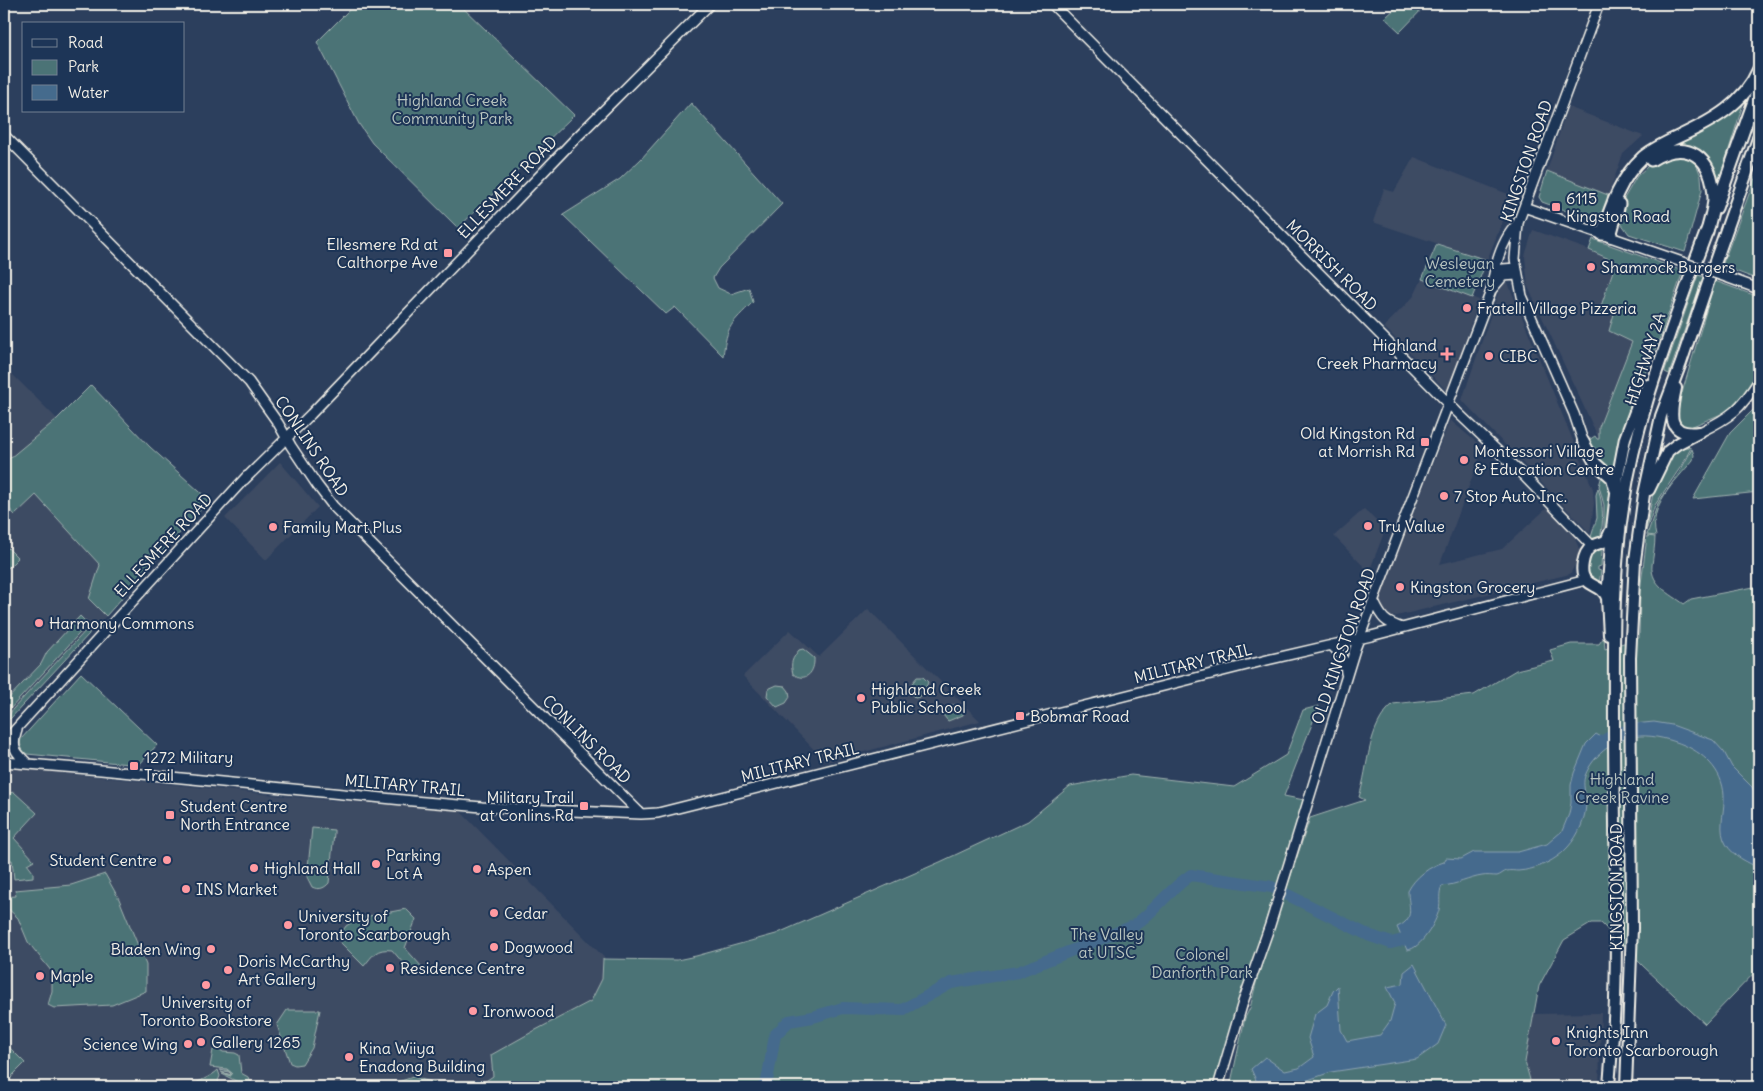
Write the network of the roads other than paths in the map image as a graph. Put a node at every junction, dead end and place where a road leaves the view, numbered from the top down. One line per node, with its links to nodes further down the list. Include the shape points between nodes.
1 (710, 4): 23 (street, ELLESMERE ROAD, via 328,395)
2 (1052, 4): 21 (street, MORRISH ROAD)
3 (1599, 4): 8 (street, KINGSTON ROAD)
4 (1759, 69): 11 (highway, via 1743,96 1725,111 1644,156 1632,169 1618,190)
5 (1759, 87): 10 (highway, HIGHWAY 2A)
6 (4, 135): 23 (street, CONLINS ROAD, via 249,382)
7 (1759, 137): 13 (highway, HIGHWAY 2A)
8 (1524, 207): 9 (street, KINGSTON ROAD); 11 (street)
9 (1518, 224): 14 (street, KINGSTON ROAD); 15 (street, OLD KINGSTON ROAD, via 1506,240)
10 (1707, 232): 11 (highway, via 1714,199 1708,168 1698,156 1675,149 1646,162 1631,179); 12 (highway, HIGHWAY 2A)
11 (1606, 235): 16 (street, bridge)
12 (1694, 265): 18 (main road, HIGHWAY 2A)
13 (1712, 271): 19 (main road, HIGHWAY 2A)
14 (1516, 272): 15 (street, via 1500,270); 17 (street, via 1500,278); 24 (street, KINGSTON ROAD, via 1525,304)
15 (1493, 276): 17 (street, OLD KINGSTON ROAD)
16 (1759, 289)
17 (1491, 291): 21 (street, OLD KINGSTON ROAD)
18 (1660, 360): 25 (main road, via 1625,438); 35 (main road, HIGHWAY 2A, via 1624,500 1615,589)
19 (1681, 362): 22 (main road, via 1672,406 1673,422 1679,430); 26 (main road, HIGHWAY 2A, via 1661,416)
20 (1759, 380): 22 (street, via 1737,410)
21 (1449, 404): 28 (street, MORRISH ROAD); 31 (street, OLD KINGSTON ROAD)
22 (1700, 432): 26 (main road, via 1668,451)
23 (285, 435): 37 (street, ELLESMERE ROAD); 41 (street, CONLINS ROAD, via 333,506)
24 (1583, 441): 25 (main road, via 1595,463 1612,478)
25 (1616, 495): 27 (main road)
26 (1642, 508): 44 (main road, KINGSTON ROAD, via 1632,584 1632,887)
27 (1612, 529): 28 (main road, via 1606,541); 30 (main road)
28 (1592, 546): 29 (main road, via 1584,559)
29 (1586, 580): 30 (main road, via 1604,592); 32 (street, MILITARY TRAIL)
30 (1607, 598): 35 (main road, via 1608,632)
31 (1374, 602): 32 (street, via 1382,618); 33 (street, OLD KINGSTON ROAD)
32 (1402, 628): 33 (street, MILITARY TRAIL)
33 (1359, 639): 34 (street, MILITARY TRAIL); 36 (street, OLD KINGSTON ROAD)
34 (1331, 645): 36 (street, via 1342,656); 41 (street, MILITARY TRAIL, via 658,813)
35 (1614, 652): 43 (main road, KINGSTON ROAD, via 1615,1000)
36 (1347, 675): 42 (street, OLD KINGSTON ROAD)
37 (18, 726): 38 (street, ELLESMERE ROAD); 40 (street, via 14,748)
38 (4, 742)
39 (4, 762): 40 (street, MILITARY TRAIL)
40 (28, 764): 41 (street, MILITARY TRAIL, via 482,807)
41 (642, 814)
42 (1218, 1087)
43 (1609, 1087)
44 (1626, 1087)

